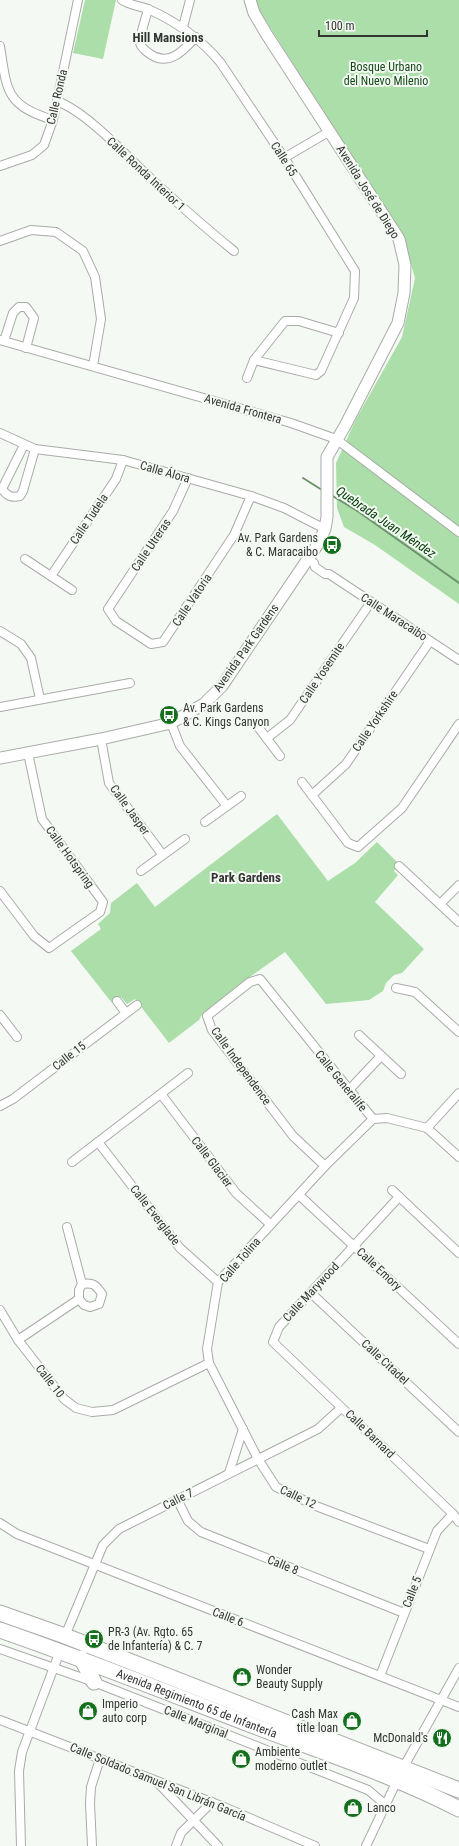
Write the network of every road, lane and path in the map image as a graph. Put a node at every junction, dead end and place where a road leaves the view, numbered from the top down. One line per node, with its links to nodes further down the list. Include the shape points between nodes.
1 (78, 0): 9 (street, Calle Ronda)
2 (122, 0): 5 (street, Calle 65)
3 (190, 0): 6 (street)
4 (250, 0): 11 (street, Avenida José de Diego, via 254,13)
5 (148, 9): 6 (street, Calle 65); 7 (street, via 140,42 143,49 157,59 171,58)
6 (183, 27): 7 (street, Calle 65)
7 (196, 37): 12 (street, Calle 65, via 220,62)
8 (0, 46): 10 (street, via 8,89 17,102 32,113)
9 (57, 101): 10 (street, Calle Ronda); 15 (street, Calle Ronda Interior 1, via 67,105 109,138 192,217)
10 (53, 120): 13 (street, Calle Ronda, via 44,145 32,156)
11 (330, 131): 12 (street); 23 (street, Avenida José de Diego, via 399,239 405,265 404,293 398,323)
12 (284, 158): 16 (street, Calle 65, via 355,271 354,298)
13 (0, 166)
14 (0, 241): 20 (street, via 31,230 56,232 83,251 95,277 101,319)
15 (234, 251)
16 (339, 333): 19 (street, via 299,321 285,321); 19 (street, Calle 65, via 324,366 316,375)
17 (2, 341): 18 (street, Avenida Frontera); 18 (street, via 13,313 19,307 26,307 34,318)
18 (26, 348): 20 (street, Avenida Frontera)
19 (254, 360): 21 (street)
20 (93, 366): 23 (street, Avenida Frontera, via 291,423)
21 (247, 378)
22 (0, 433): 24 (street, Calle Álora)
23 (336, 439): 29 (street, Avenida Park Gardens, via 327,457); 30 (street, Avenida Frontera)
24 (24, 445): 25 (street, Calle Álora); 25 (street, via 2,489 13,498 20,496 23,491)
25 (35, 449): 26 (street, Calle Álora)
26 (123, 460): 27 (street, Calle Álora); 33 (street, Calle Tudela, via 116,479)
27 (188, 478): 28 (street, Calle Álora); 36 (street, Calle Utreras, via 173,511)
28 (251, 496): 29 (street, Calle Álora, via 284,508); 36 (street, Calle Vatoria, via 234,535 163,642 151,644 116,621)
29 (325, 529): 32 (street, Avenida Park Gardens)
30 (459, 532)
31 (25, 559): 33 (street)
32 (311, 561): 35 (street, Calle Maracaibo); 43 (street, Avenida Park Gardens, via 222,686 204,704)
33 (51, 576): 34 (street)
34 (72, 590)
35 (371, 602): 38 (street, Calle Maracaibo); 46 (street, Calle Yosemite, via 290,720)
36 (108, 609)
37 (0, 631): 41 (street, via 20,644 31,658)
38 (430, 641): 39 (street, Calle Maracaibo); 52 (street, Calle Yorkshire, via 346,764)
39 (459, 660)
40 (130, 683): 41 (street)
41 (40, 699): 42 (street)
42 (0, 707)
43 (171, 723): 47 (street, Avenida Park Gardens); 54 (street, via 180,746)
44 (256, 723): 46 (street)
45 (459, 724): 52 (street, via 402,808 358,847 348,843)
46 (267, 738): 49 (street)
47 (102, 739): 48 (street, Avenida Park Gardens); 57 (street, Calle Jasper, via 109,783)
48 (28, 753): 50 (street, Avenida Park Gardens); 61 (street, Calle Hotspring, via 42,819 103,902 100,912 49,948 34,936)
49 (280, 756)
50 (0, 758)
51 (302, 782): 52 (street)
52 (312, 795)
53 (241, 796): 54 (street)
54 (227, 806): 55 (street)
55 (205, 822)
56 (185, 839): 57 (street)
57 (162, 854): 59 (street)
58 (399, 866): 62 (street)
59 (141, 871)
60 (459, 885): 62 (street)
61 (0, 890)
62 (440, 904): 63 (street)
63 (459, 922)
64 (396, 988): 70 (street, via 415,992)
65 (117, 1001): 68 (street)
66 (278, 1002): 76 (street, Calle Generalife); 85 (street, Calle Independence, via 260,979 250,982 207,1016 212,1030 293,1136)
67 (137, 1004): 68 (street, Calle 15)
68 (126, 1013): 79 (street, Calle 15, via 13,1099)
69 (0, 1015): 72 (street)
70 (459, 1032)
71 (359, 1035): 73 (street)
72 (17, 1037)
73 (381, 1056): 75 (street); 76 (street)
74 (188, 1073): 78 (street)
75 (401, 1074)
76 (348, 1091): 80 (street, Calle Generalife)
77 (459, 1093): 81 (street)
78 (161, 1094): 82 (street); 89 (street, Calle Glacier, via 236,1193)
79 (0, 1106)
80 (372, 1119): 81 (street, Calle Generalife, via 387,1118); 85 (street, Calle Tolina)
81 (427, 1128): 83 (street, Calle Generalife)
82 (98, 1142): 84 (street); 93 (street, Calle Everglade, via 180,1248)
83 (459, 1157)
84 (72, 1162)
85 (325, 1166): 87 (street, Calle Tolina)
86 (392, 1190): 88 (street)
87 (299, 1194): 89 (street, Calle Tolina); 91 (street, Calle Emory)
88 (399, 1197): 91 (street, Calle Marywood); 92 (street)
89 (270, 1224): 93 (street, Calle Tolina)
90 (67, 1227): 94 (street)
91 (354, 1246): 95 (street, Calle Marywood); 99 (street, Calle Emory)
92 (459, 1252)
93 (218, 1282): 101 (street, Calle Tolina, via 207,1349)
94 (82, 1284): 96 (street); 96 (street, via 97,1285 102,1294 99,1304 90,1308)
95 (311, 1293): 100 (street, Calle Marywood, via 279,1327 273,1342); 104 (street, Calle Citadel)
96 (78, 1299): 98 (street)
97 (0, 1310): 98 (street, Calle 10)
98 (18, 1340): 101 (street, Calle 10, via 64,1399 76,1408 92,1412 113,1410)
99 (459, 1344)
100 (279, 1347): 102 (street, Calle Barnard)
101 (209, 1363): 103 (street, Calle 12)
102 (341, 1408): 105 (street, Calle 7, via 318,1429); 108 (street, Calle Barnard)
103 (243, 1429): 105 (street, Calle 12); 106 (street)
104 (459, 1432)
105 (258, 1459): 106 (street, Calle 7); 111 (street, Calle 12, via 276,1487 316,1506)
106 (229, 1473): 107 (street, Calle 7)
107 (177, 1499): 112 (street, Calle 7, via 119,1529 103,1545); 114 (street, Calle 8, via 188,1521 201,1532)
108 (453, 1514): 109 (street, Calle Barnard); 111 (street, Calle 5, via 437,1531)
109 (459, 1522)
110 (0, 1523): 112 (street, Calle 6, via 17,1534)
111 (429, 1549): 114 (street, Calle 5)
112 (94, 1565): 116 (street, Calle 7); 122 (street, Calle 6)
113 (0, 1613): 116 (highway, Avenida Regimiento 65 de Infantería)
114 (404, 1613): 122 (street, Calle 5)
115 (0, 1630): 118 (highway, Avenida Regimiento 65 de Infantería)
116 (66, 1636): 129 (highway, Avenida Regimiento 65 de Infantería)
117 (0, 1649): 120 (street, Calle Marginal)
118 (60, 1651): 119 (highway, Avenida Regimiento 65 de Infantería); 120 (street)
119 (81, 1658): 123 (highway); 129 (highway, Avenida Regimiento 65 de Infantería, via 240,1721)
120 (54, 1667): 123 (street, Calle Marginal); 127 (street)
121 (459, 1668): 124 (street)
122 (380, 1676): 124 (street, Calle 6)
123 (94, 1682): 133 (street, Calle Marginal, via 368,1790)
124 (442, 1700): 125 (street, Calle 6); 129 (street)
125 (459, 1707)
126 (0, 1720): 127 (street, Calle Soldado Samuel San Librán García)
127 (28, 1731): 128 (street, Calle Soldado Samuel San Librán García); 136 (street, via 19,1771)
128 (100, 1759): 130 (street, Calle Soldado Samuel San Librán García); 137 (street, via 90,1804)
129 (401, 1774): 131 (highway, Avenida Regimiento 65 de Infantería); 133 (street); 134 (highway, Avenida Regimiento 65 de Infantería)
130 (158, 1782): 132 (street, Calle Soldado Samuel San Librán García); 135 (street)
131 (459, 1790)
132 (212, 1802): 135 (street); 140 (street, Calle Soldado Samuel San Librán García)
133 (386, 1805): 141 (street)
134 (459, 1808)
135 (195, 1820): 138 (street, via 181,1833); 139 (street)
136 (21, 1846)
137 (92, 1846)
138 (176, 1846)
139 (218, 1846)
140 (315, 1846)
141 (366, 1846)

